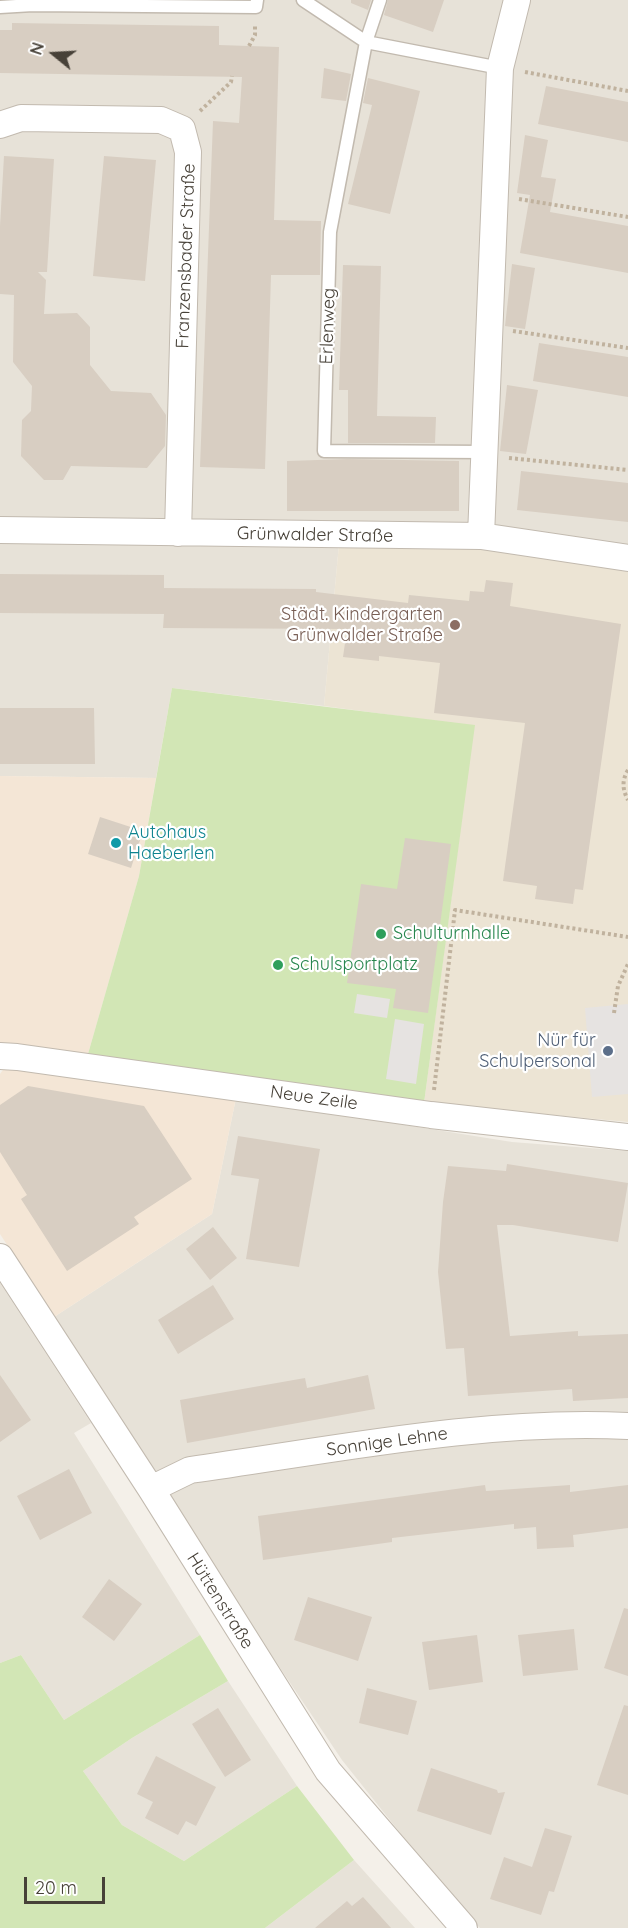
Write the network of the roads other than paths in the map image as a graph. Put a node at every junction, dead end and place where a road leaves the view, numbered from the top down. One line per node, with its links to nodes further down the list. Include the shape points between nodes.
1 (257, 0): 5 (lane, via 256,7)
2 (303, 0): 6 (lane)
3 (380, 0): 6 (lane, Erlenweg)
4 (517, 0): 7 (street)
5 (0, 7)
6 (366, 42): 7 (lane); 9 (lane, Erlenweg, via 330,232 324,451)
7 (500, 68): 9 (street)
8 (0, 125): 11 (street, Franzensbader Straße, via 21,118 161,120 182,129 188,152)
9 (485, 454): 12 (street)
10 (0, 530): 11 (street, Grünwalder Straße)
11 (178, 534): 12 (street, Grünwalder Straße)
12 (481, 536): 13 (street, Grünwalder Straße)
13 (628, 558)
14 (0, 1056): 15 (street, Neue Zeile, via 431,1115)
15 (628, 1137)
16 (0, 1257): 18 (street, Hüttenstraße)
17 (628, 1426): 18 (street, Sonnige Lehne, via 483,1429 190,1470)
18 (151, 1489): 19 (street, Hüttenstraße, via 328,1771)
19 (464, 1928)

